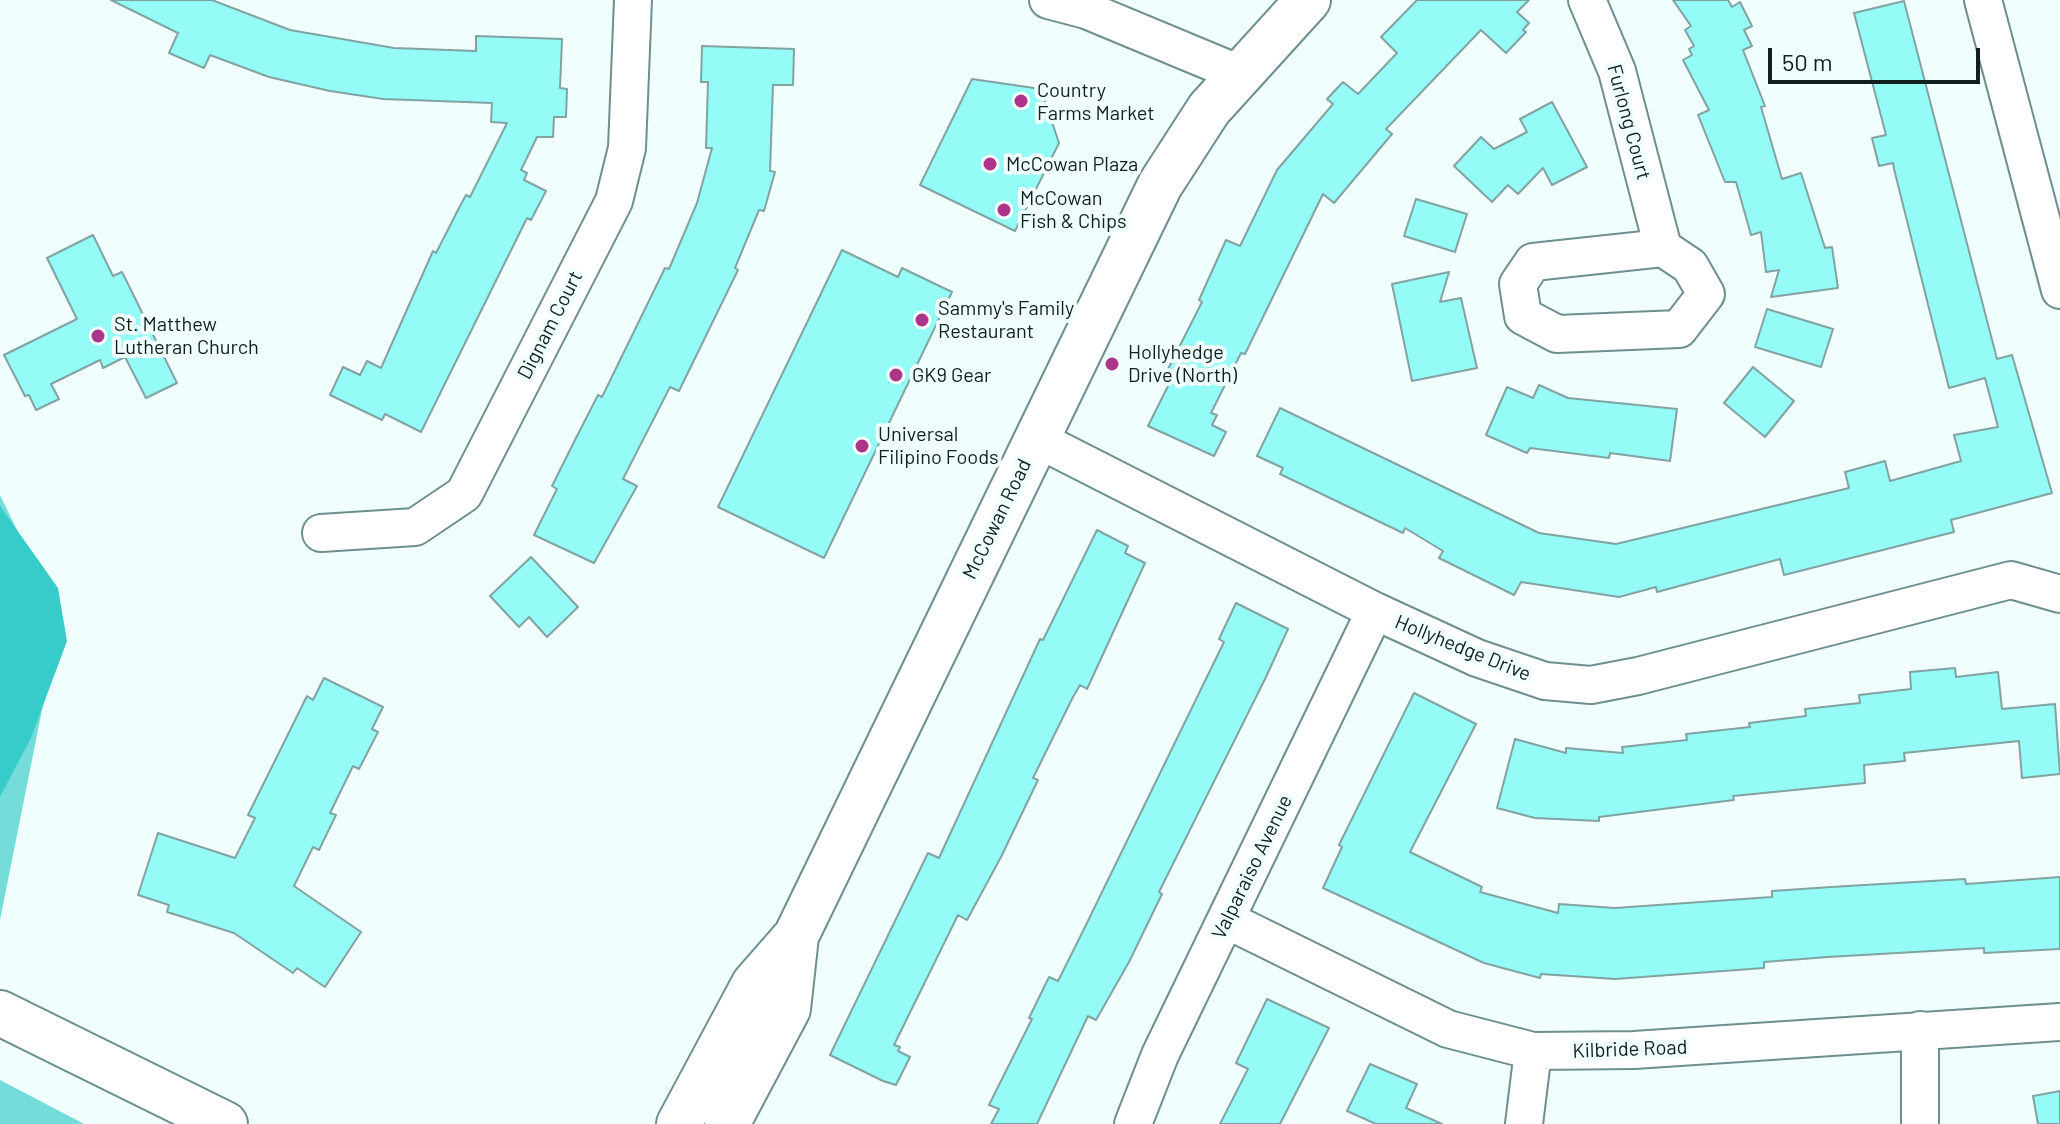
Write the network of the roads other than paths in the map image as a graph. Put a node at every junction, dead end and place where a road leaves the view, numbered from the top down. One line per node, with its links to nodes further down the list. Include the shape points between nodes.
1 (633, 0): 10 (street, Dignam Court, via 627,148 614,201 464,494 415,527)
2 (1048, 0): 6 (street, via 1086,10)
3 (1308, 0): 6 (main road, McCowan Road)
4 (1587, 0): 7 (street, Furlong Court, via 1617,71)
5 (1983, 0): 8 (street)
6 (1240, 74): 9 (main road, McCowan Road, via 1209,109 1160,185)
7 (1663, 248): 7 (street, via 1690,266 1706,294 1679,329 1557,334 1523,316 1518,284 1533,262)
8 (2060, 290)
9 (1037, 439): 12 (street, Hollyhedge Drive); 14 (main road, McCowan Road)
10 (321, 533)
11 (2060, 594): 12 (street, Hollyhedge Drive, via 2011,580 1591,685 1545,681 1477,658)
12 (1375, 611): 13 (street, Valparaiso Avenue)
13 (1227, 920): 18 (street, Kilbride Road, via 1448,1029); 22 (street, Valparaiso Avenue, via 1160,1055)
14 (796, 936): 20 (main road, McCowan Road, via 754,984); 21 (main road, McCowan Road, via 788,1009)
15 (0, 1013): 19 (main road)
16 (2060, 1022): 17 (street, Kilbride Road)
17 (1920, 1030): 18 (street, Kilbride Road, via 1649,1049); 24 (street)
18 (1533, 1051): 23 (street)
19 (225, 1124)
20 (679, 1124)
21 (727, 1124)
22 (1133, 1124)
23 (1524, 1124)
24 (1920, 1124)

